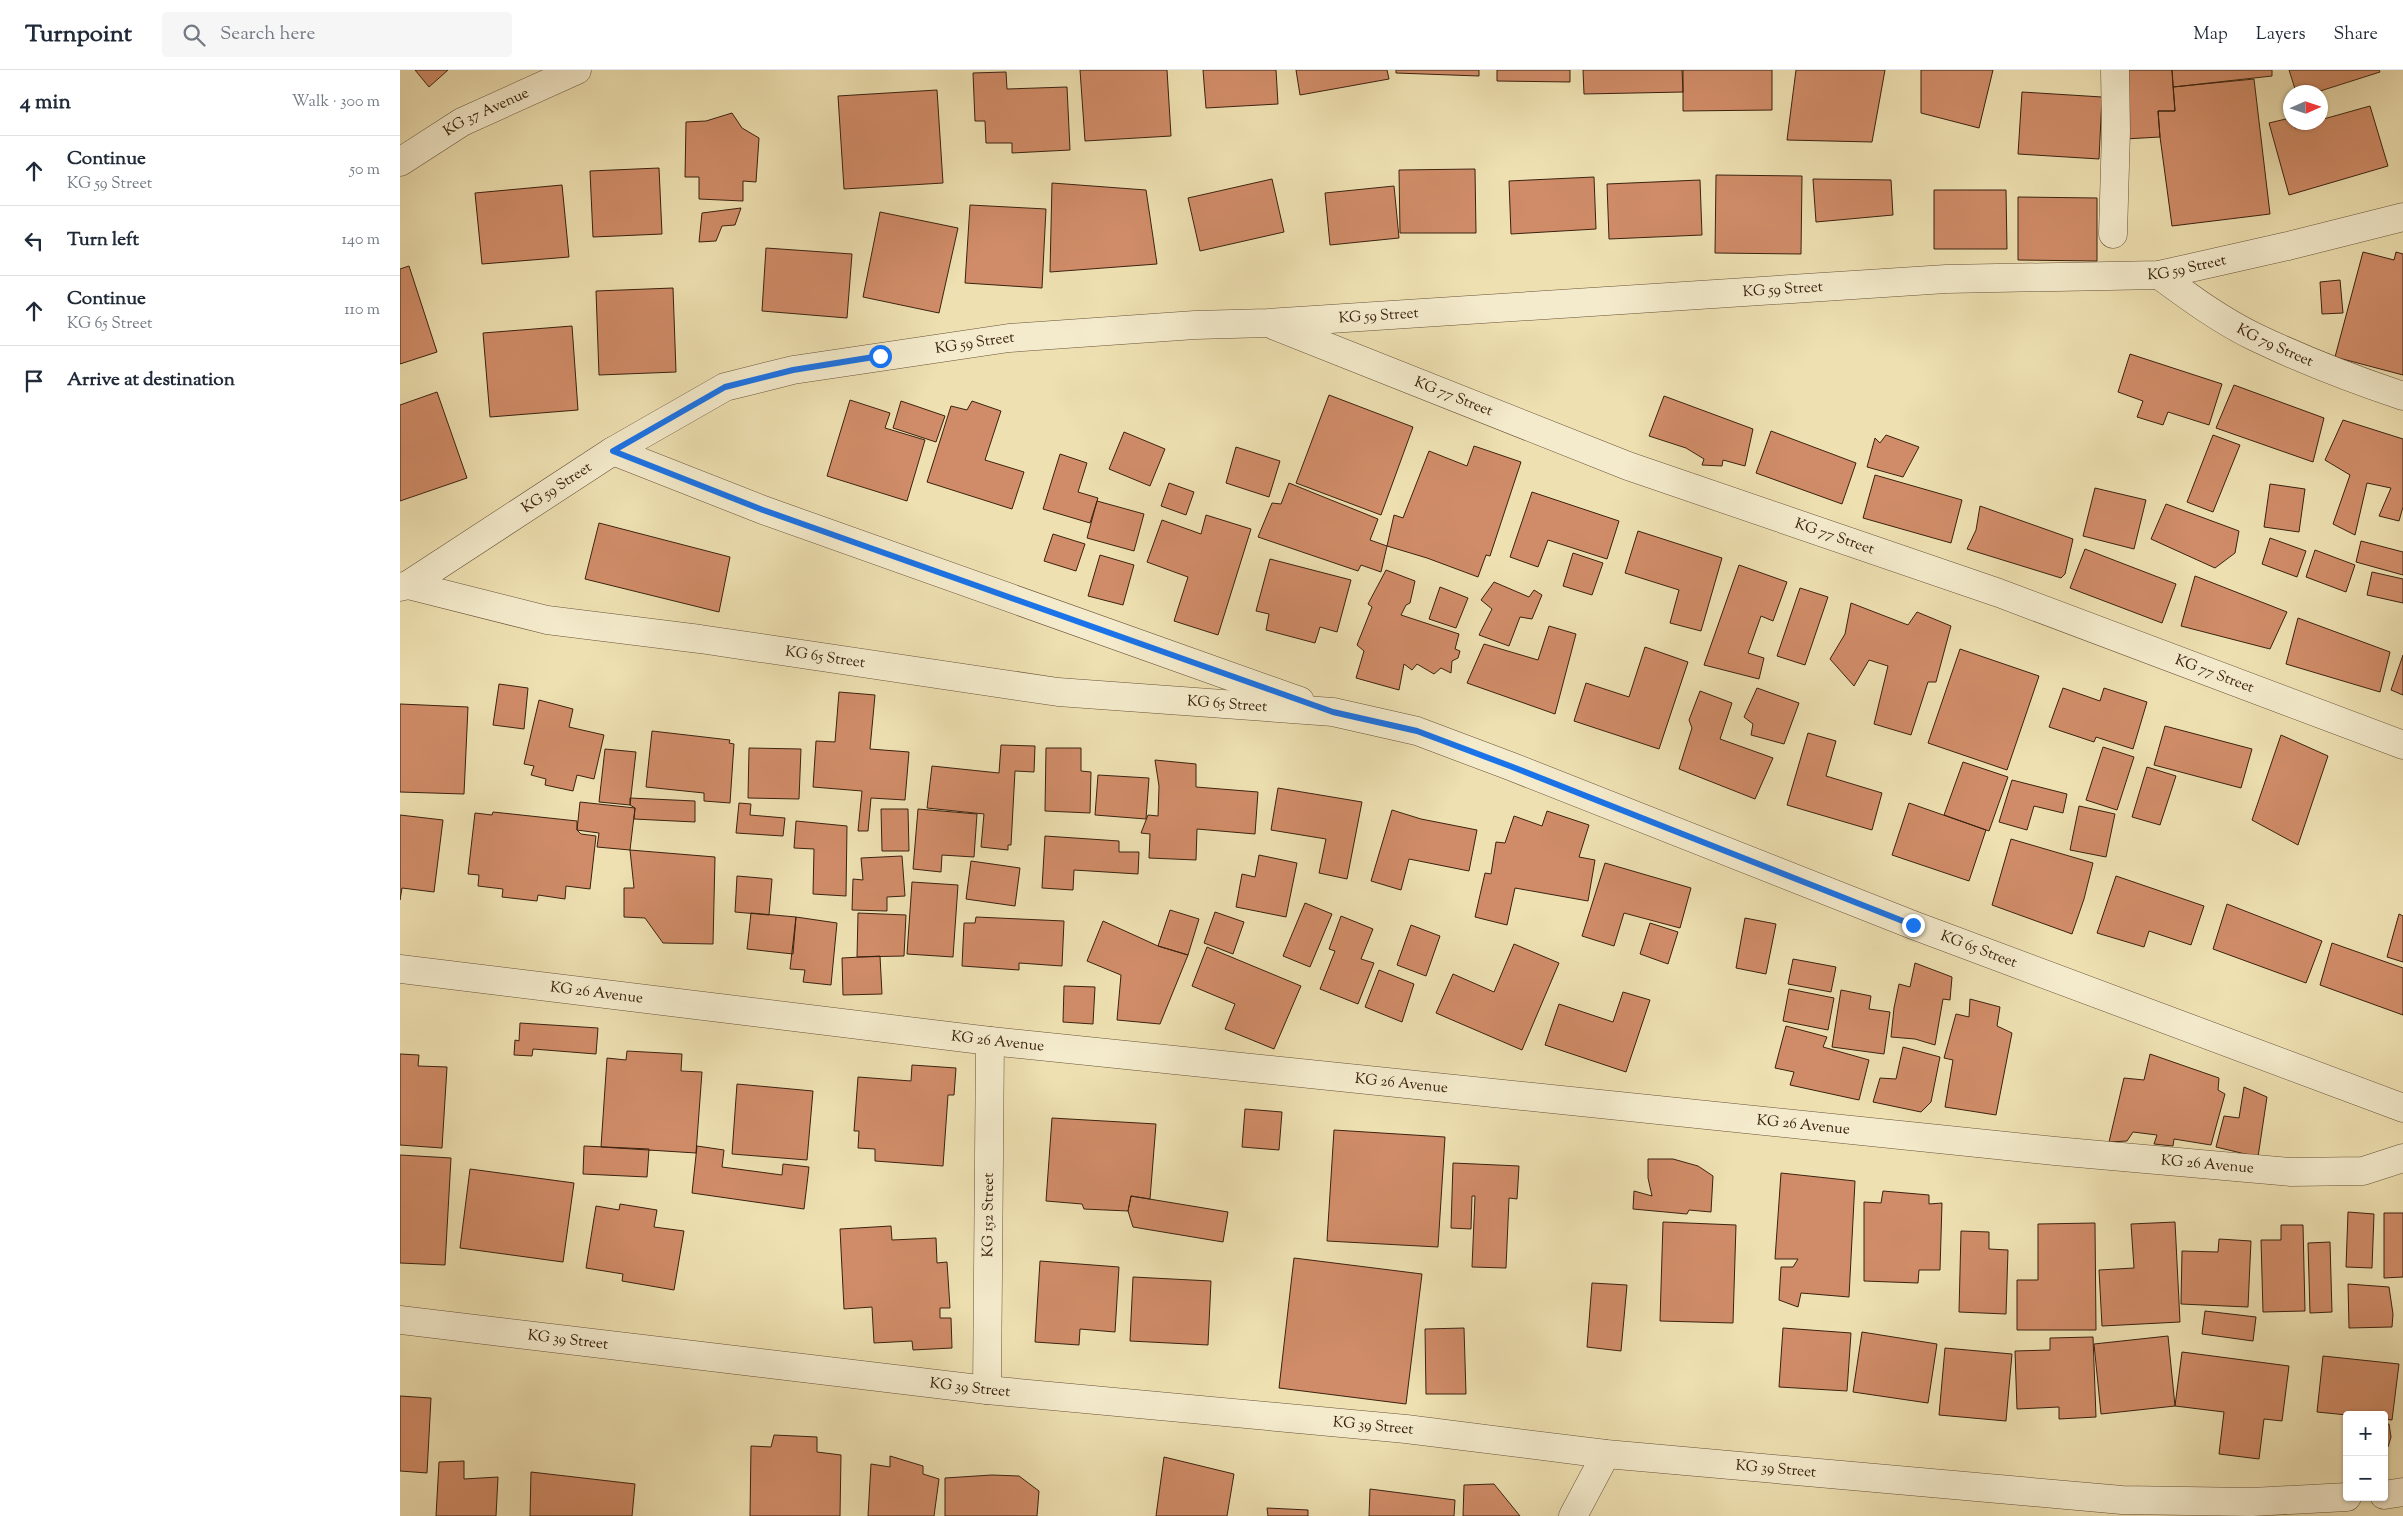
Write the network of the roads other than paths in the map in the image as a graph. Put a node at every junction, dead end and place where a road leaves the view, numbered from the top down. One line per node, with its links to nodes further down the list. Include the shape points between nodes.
1 (577, 70): 3 (street, KG 37 Avenue, via 462,122)
2 (2115, 70): 5 (street)
3 (400, 162)
4 (2403, 217): 6 (street, KG 59 Street)
5 (2113, 234)
6 (2159, 275): 7 (street, KG 59 Street, via 1946,279); 8 (street, KG 79 Street, via 2204,308 2254,336 2345,376)
7 (1268, 323): 9 (street, KG 59 Street, via 1008,338 793,370 725,387); 12 (street, KG 77 Street, via 1628,466 1999,593)
8 (2403, 396)
9 (613, 451): 10 (street, KG 59 Street); 11 (street, via 763,510)
10 (404, 586): 11 (street, KG 65 Street, via 548,620 1058,692)
11 (1333, 712): 15 (street, KG 65 Street, via 1417,731 1913,925)
12 (2403, 745)
13 (400, 970): 14 (street, KG 26 Avenue)
14 (990, 1041): 16 (street, KG 26 Avenue, via 2055,1151 2281,1171 2363,1170); 18 (street, KG 152 Street)
15 (2403, 1108)
16 (2403, 1158)
17 (400, 1320): 18 (street, KG 39 Street)
18 (986, 1390): 19 (street, KG 39 Street, via 1406,1429)
19 (1606, 1454): 23 (street, KG 39 Street, via 2122,1500); 24 (street)
20 (2403, 1492): 21 (street)
21 (2388, 1494)
22 (2343, 1497): 23 (street, KG 39 Street)
23 (2161, 1508)
24 (1573, 1516)

